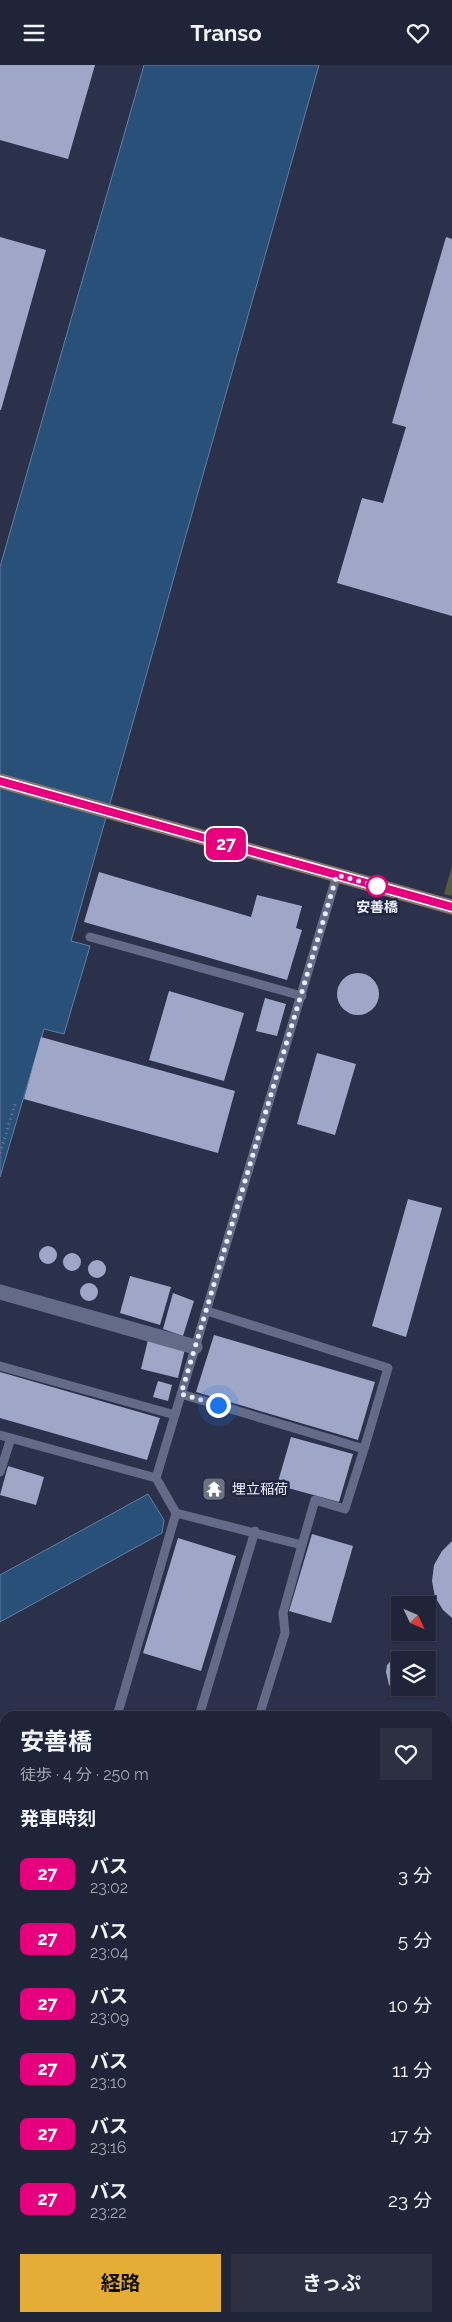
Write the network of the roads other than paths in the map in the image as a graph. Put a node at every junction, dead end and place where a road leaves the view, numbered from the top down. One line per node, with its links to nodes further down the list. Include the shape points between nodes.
1 (0, 781): 2 (street)
2 (337, 875): 3 (street); 5 (lane)
3 (452, 907)
4 (90, 937): 5 (lane)
5 (302, 997): 7 (lane)
6 (0, 1292): 8 (street)
7 (206, 1311): 8 (lane); 14 (lane, via 388,1368)
8 (195, 1347): 10 (lane)
9 (0, 1366): 11 (lane)
10 (181, 1394): 11 (lane); 14 (lane)
11 (175, 1415): 16 (lane)
12 (0, 1435): 13 (lane)
13 (11, 1438): 15 (lane); 16 (lane)
14 (364, 1449): 19 (lane, via 345,1509 316,1501)
15 (0, 1472)
16 (156, 1478): 17 (lane)
17 (176, 1513): 18 (lane); 20 (lane)
18 (255, 1531): 19 (lane); 21 (lane)
19 (302, 1545): 22 (lane, via 283,1613 285,1633)
20 (118, 1711)
21 (201, 1711)
22 (261, 1711)

